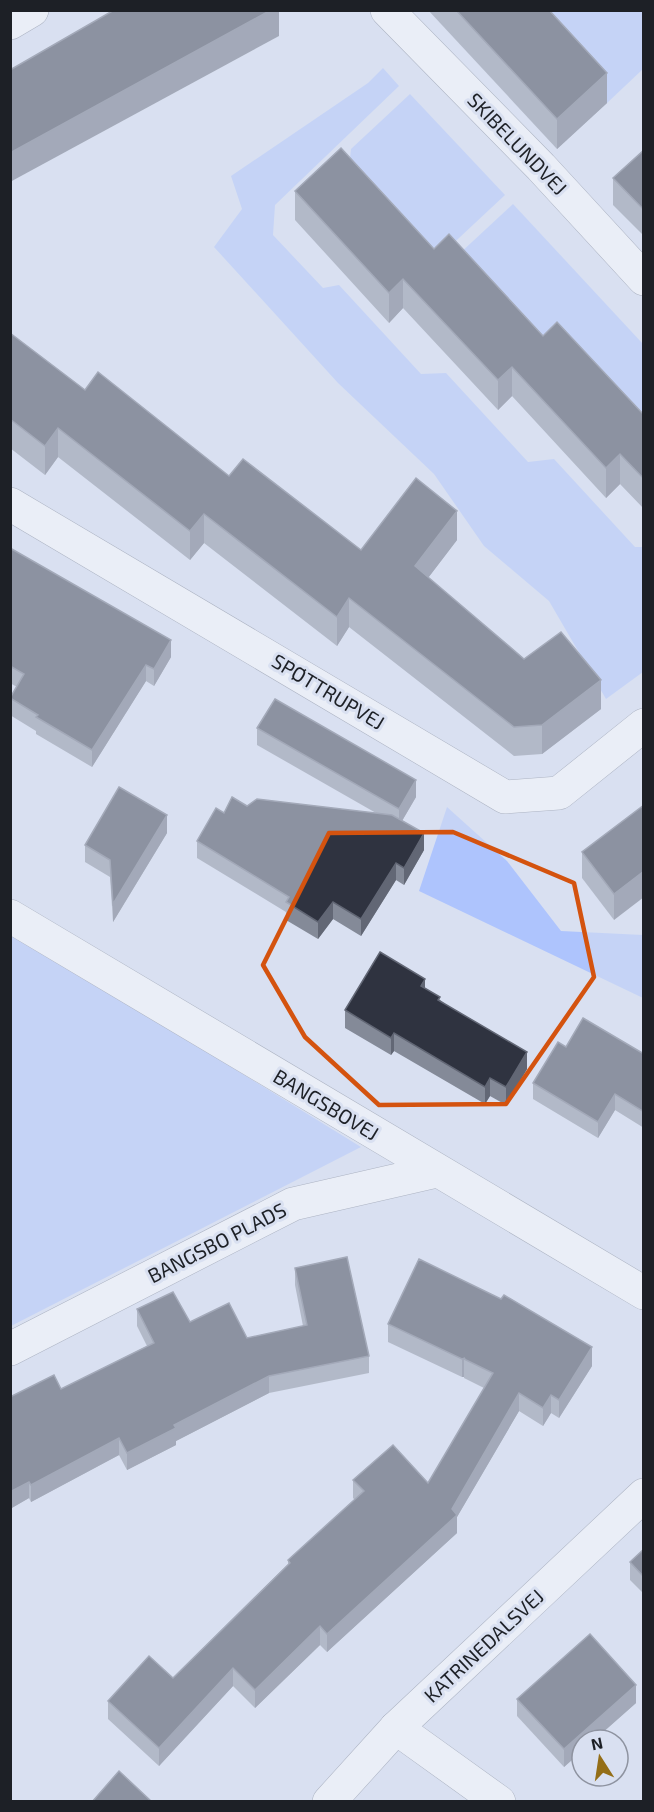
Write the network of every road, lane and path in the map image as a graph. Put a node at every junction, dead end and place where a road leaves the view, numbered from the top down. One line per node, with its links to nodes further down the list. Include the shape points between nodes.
1 (32, 10): 3 (street)
2 (387, 10): 4 (street, SKIBELUNDVEJ)
3 (10, 23)
4 (644, 279)
5 (10, 504): 6 (street, SPØTTRUPVEJ, via 505,797 559,793)
6 (644, 725)
7 (10, 916): 8 (street, BANGSBOVEJ)
8 (436, 1171): 9 (street, BANGSBOVEJ); 10 (street, BANGSBO PLADS, via 293,1204)
9 (644, 1293)
10 (10, 1349)
11 (644, 1495): 12 (street, KATRINEDALSVEJ)
12 (396, 1728): 13 (street, KATRINEDALSVEJ); 14 (street)
13 (329, 1802)
14 (499, 1802)

